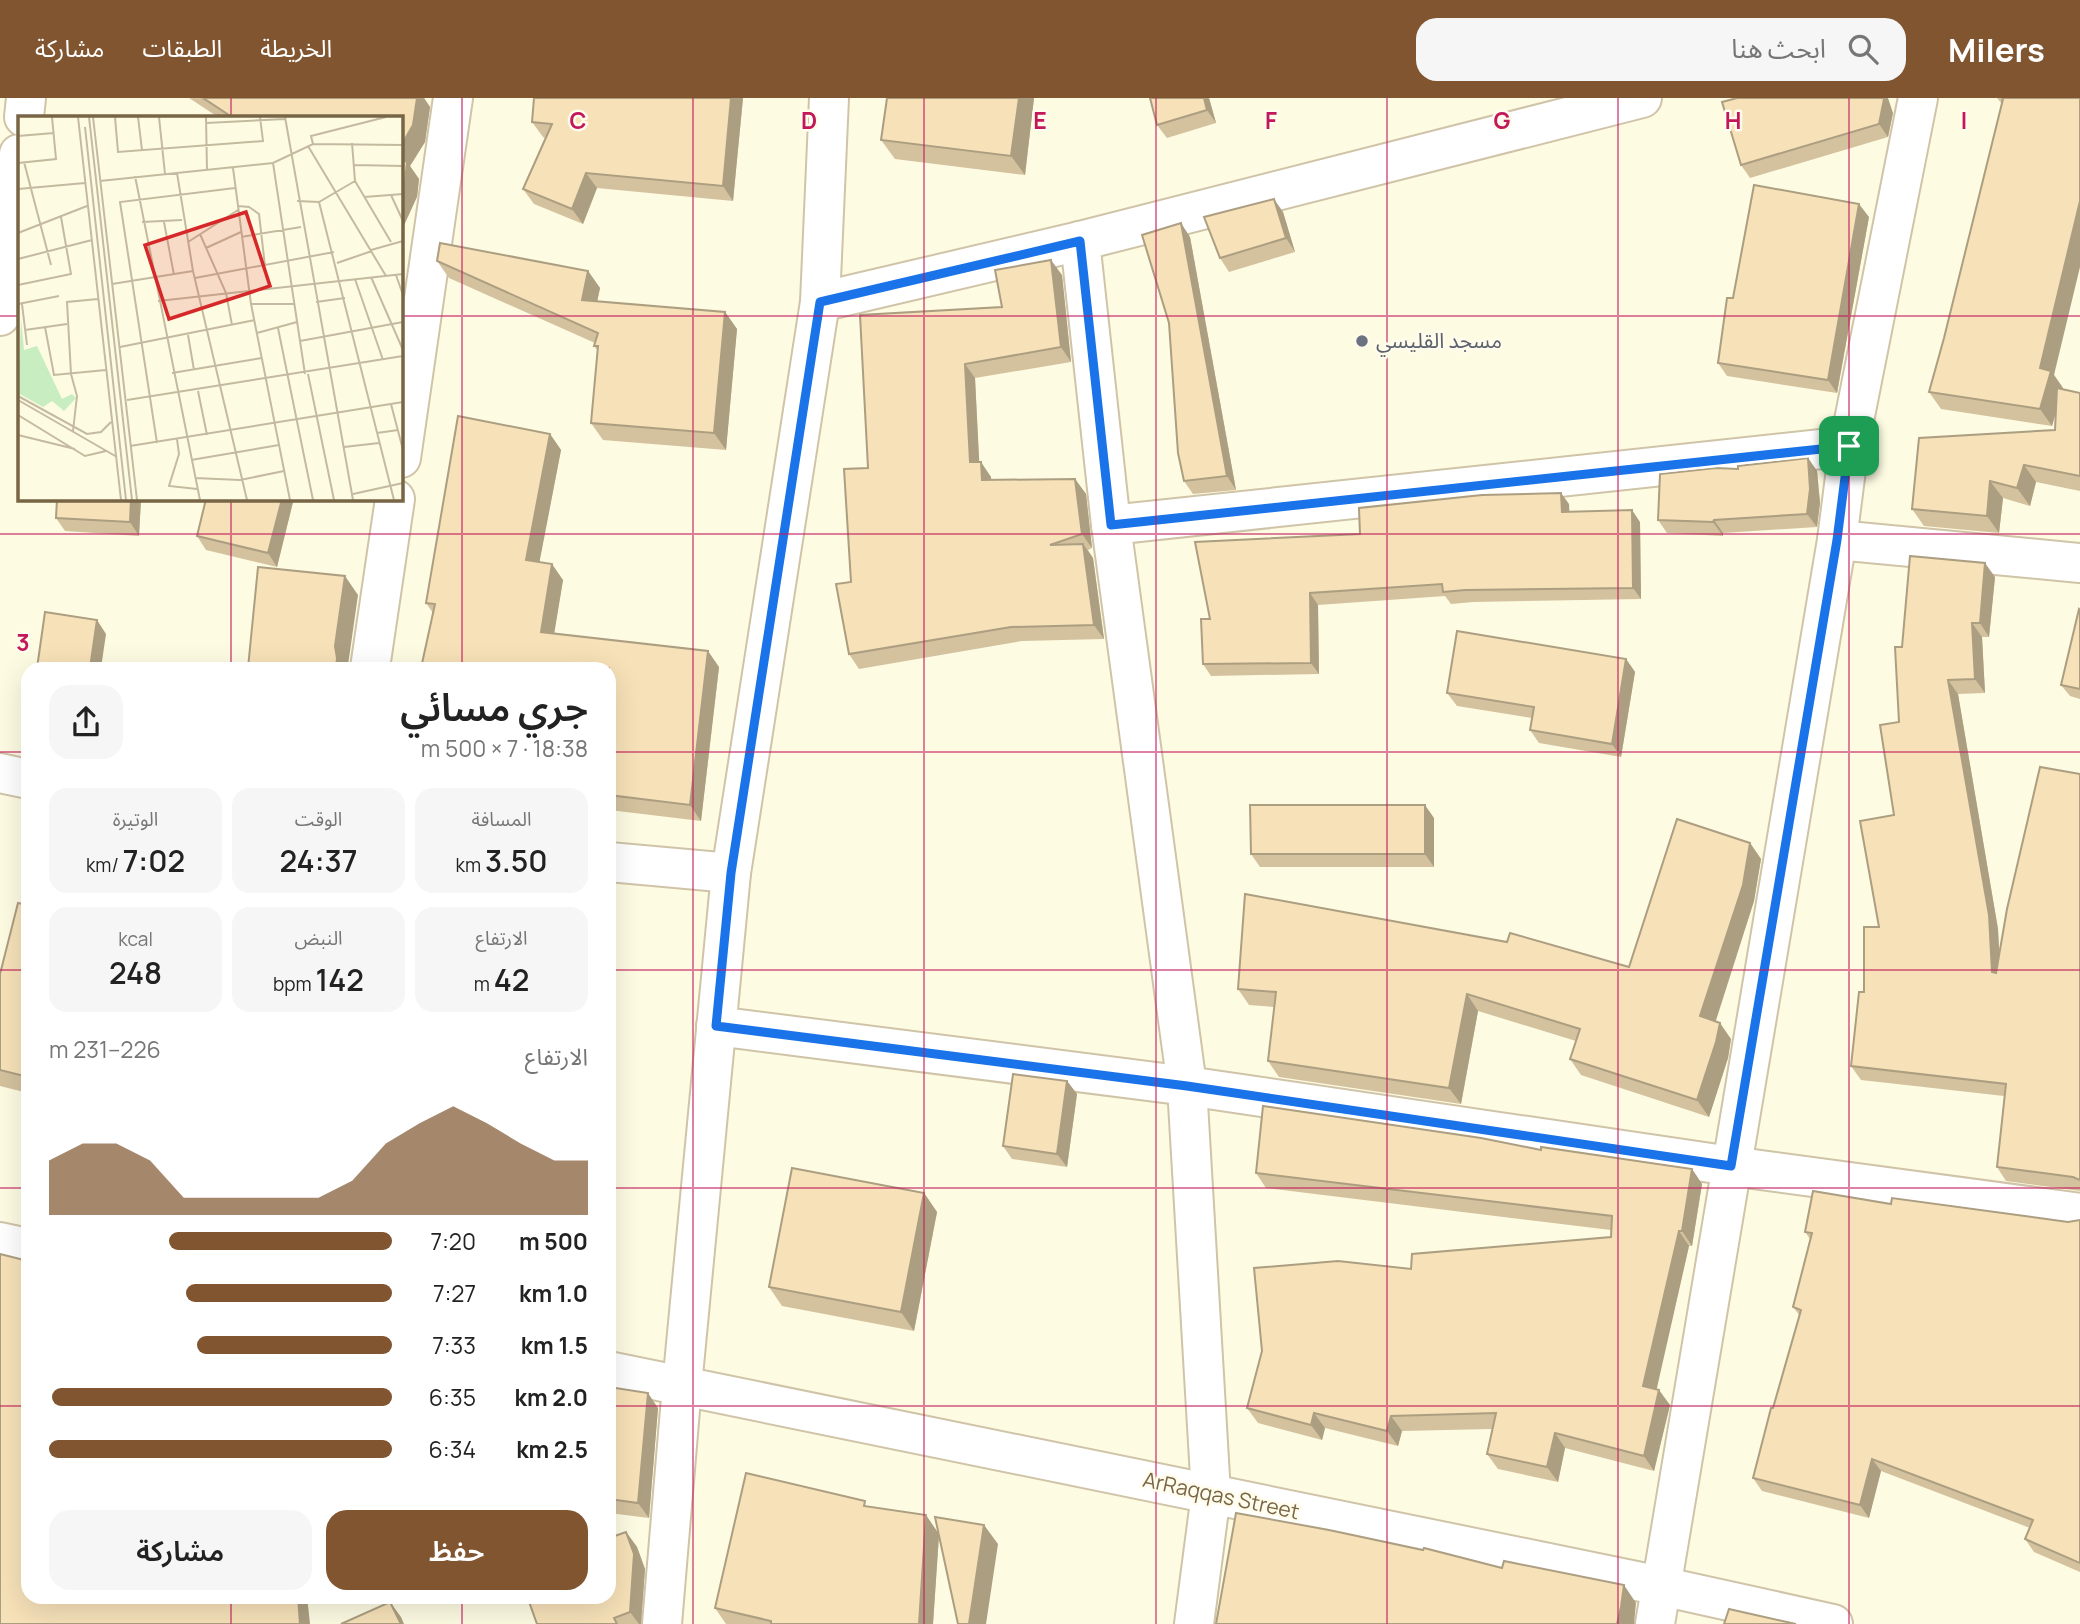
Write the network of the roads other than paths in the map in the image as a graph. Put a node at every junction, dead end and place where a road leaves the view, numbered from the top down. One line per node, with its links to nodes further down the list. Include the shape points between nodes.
1 (26, 98): 6 (street)
2 (453, 98): 12 (street)
3 (829, 98): 9 (street)
4 (1642, 98): 8 (street)
5 (1918, 98): 11 (street)
6 (24, 116)
7 (18, 163): 10 (street)
8 (1080, 241): 9 (street); 14 (street)
9 (820, 302): 21 (street)
10 (0, 316)
11 (1849, 446): 14 (street); 15 (street)
12 (402, 451)
13 (395, 500): 17 (street)
14 (1111, 525): 23 (street)
15 (1837, 540): 16 (street); 24 (street)
16 (2080, 563)
17 (371, 662)
18 (0, 774): 19 (street)
19 (21, 778)
20 (616, 863): 21 (street)
21 (731, 873): 22 (street)
22 (716, 1026): 23 (street); 29 (street)
23 (1187, 1086): 24 (street); 30 (street)
24 (1731, 1166): 25 (street); 31 (street)
25 (2080, 1213)
26 (0, 1242): 27 (street)
27 (21, 1246)
28 (616, 1372): 29 (street, ArRaqqas Street)
29 (682, 1386): 30 (street, ArRaqqas Street); 32 (street)
30 (1211, 1494): 31 (street, ArRaqqas Street); 33 (street)
31 (1661, 1586): 34 (street); 35 (street, ArRaqqas Street)
32 (662, 1624)
33 (1194, 1624)
34 (1654, 1624)
35 (1833, 1624)

